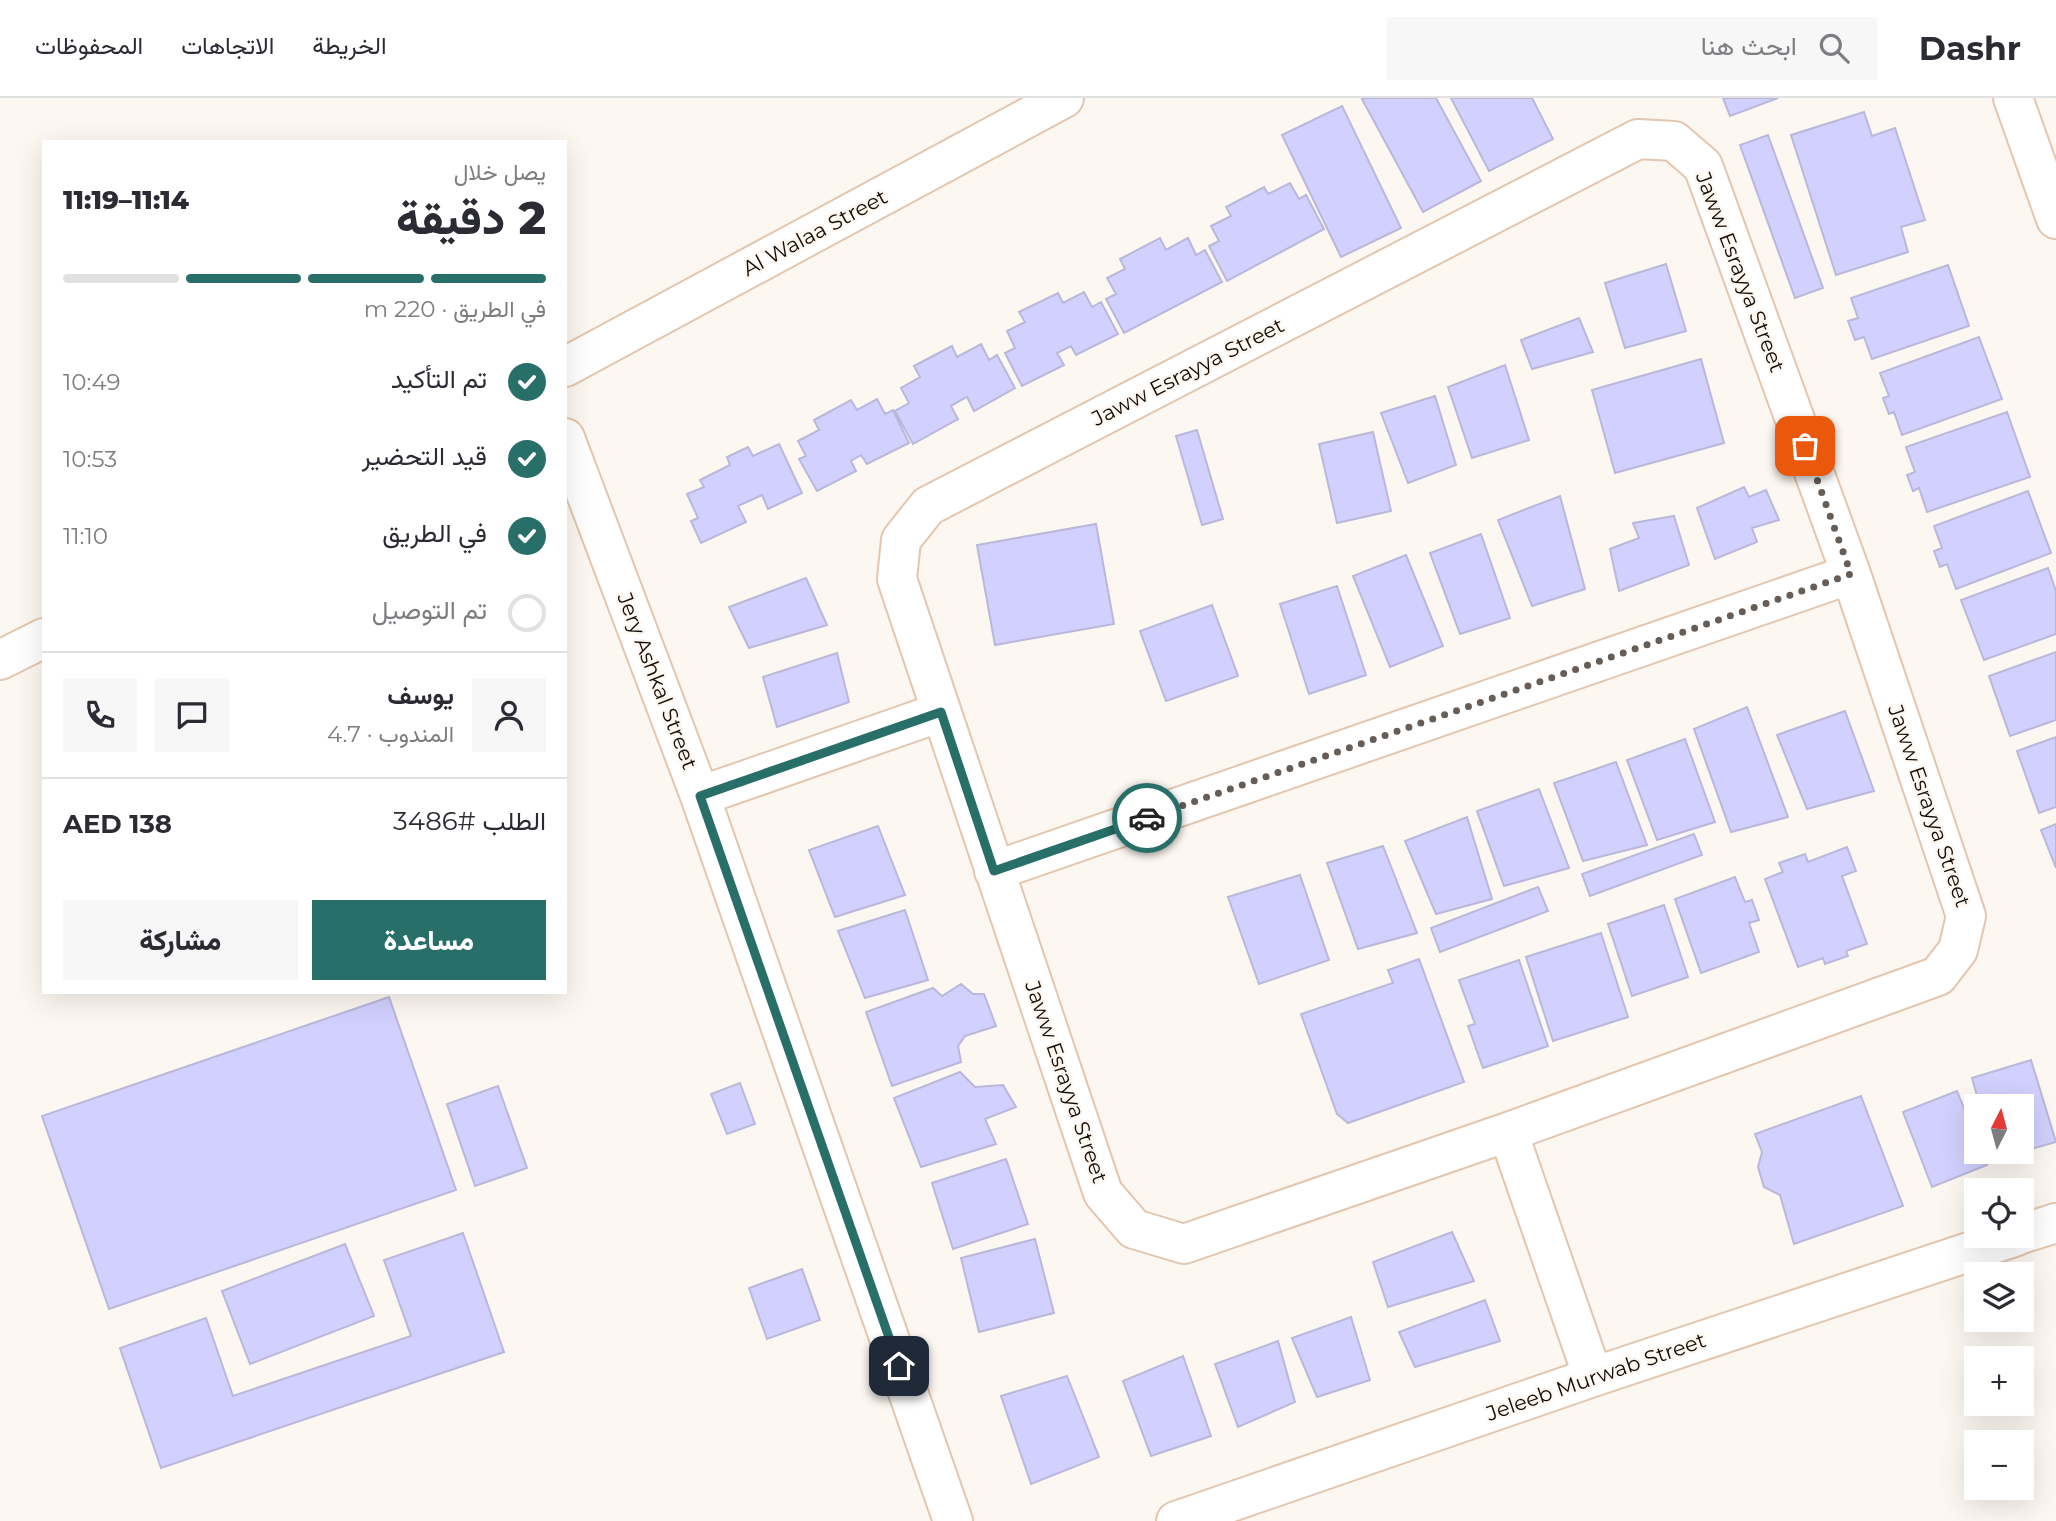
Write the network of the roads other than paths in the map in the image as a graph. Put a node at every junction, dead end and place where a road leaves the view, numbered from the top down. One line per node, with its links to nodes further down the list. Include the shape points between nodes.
1 (1064, 98): 4 (street, Al Walaa Street)
2 (2012, 98): 3 (street)
3 (2056, 219)
4 (567, 366)
5 (567, 443): 10 (street, Jery Ashkal Street)
6 (1851, 574): 9 (street, Jaww Esrayya Street, via 1703,166 1674,141 1638,139 928,506 901,540 897,579); 11 (street); 12 (street, Jaww Esrayya Street, via 1966,916 1958,950 1938,976)
7 (42, 639): 8 (street)
8 (0, 660)
9 (941, 712): 10 (street); 11 (street, Jaww Esrayya Street)
10 (700, 796): 17 (street, Jery Ashkal Street)
11 (994, 871): 12 (street, Jaww Esrayya Street, via 1103,1193 1134,1229 1184,1244)
12 (1508, 1132): 16 (street)
13 (2056, 1223): 14 (street, Jeleeb Murwab Street)
14 (2034, 1230)
15 (1980, 1248): 16 (street, Jeleeb Murwab Street)
16 (1593, 1377): 18 (street, Jeleeb Murwab Street)
17 (953, 1521)
18 (1176, 1521)

